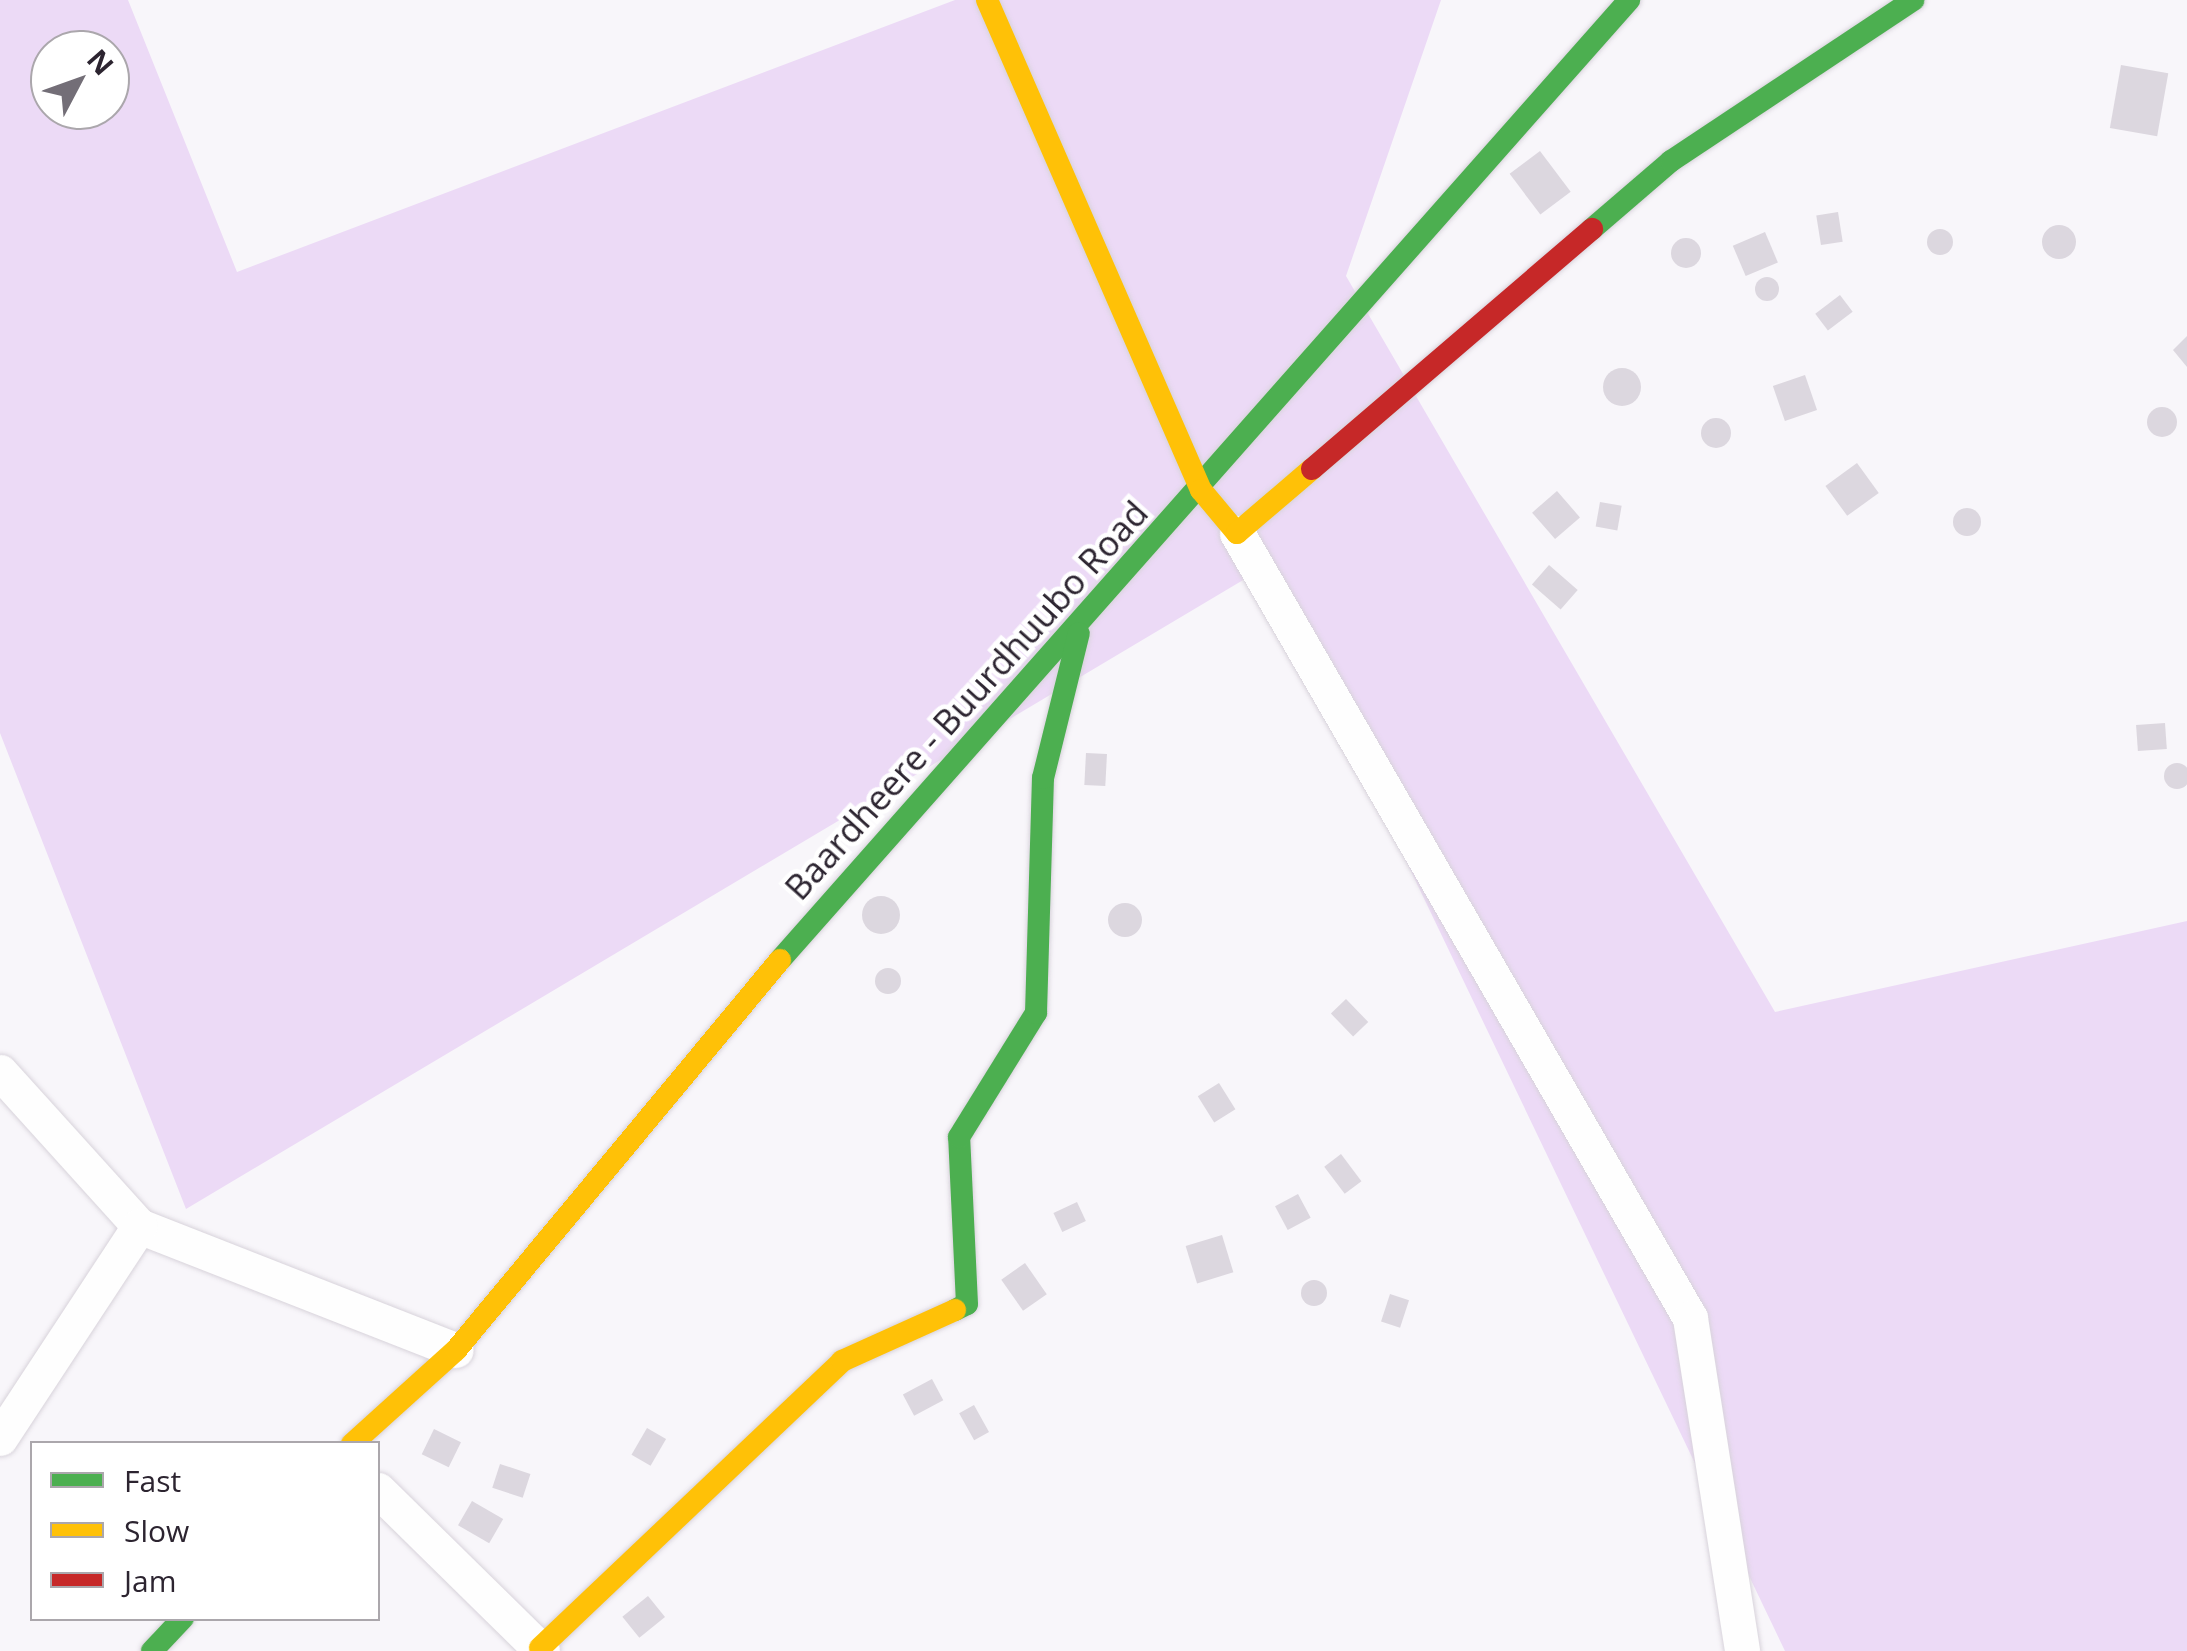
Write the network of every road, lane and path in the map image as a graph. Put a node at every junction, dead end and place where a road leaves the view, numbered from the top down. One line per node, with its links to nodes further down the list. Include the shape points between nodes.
1 (987, 0): 4 (street)
2 (1629, 0): 4 (street, Baardheere - Buurdhuubo Road)
3 (1913, 0): 5 (street, via 1672,161)
4 (1201, 490): 5 (street); 6 (street, Baardheere - Buurdhuubo Road)
5 (1238, 533): 16 (street, via 1690,1318)
6 (1081, 628): 9 (street, Baardheere - Buurdhuubo Road, via 766,976); 14 (street, via 1044,778 1036,1013 959,1137 967,1304 842,1361)
7 (0, 1072): 8 (street)
8 (139, 1226): 9 (street); 10 (street)
9 (456, 1350): 11 (street, Baardheere - Buurdhuubo Road)
10 (0, 1438)
11 (355, 1441)
12 (380, 1492): 14 (street)
13 (180, 1621): 15 (street)
14 (541, 1650)
15 (152, 1651)
16 (1742, 1651)

